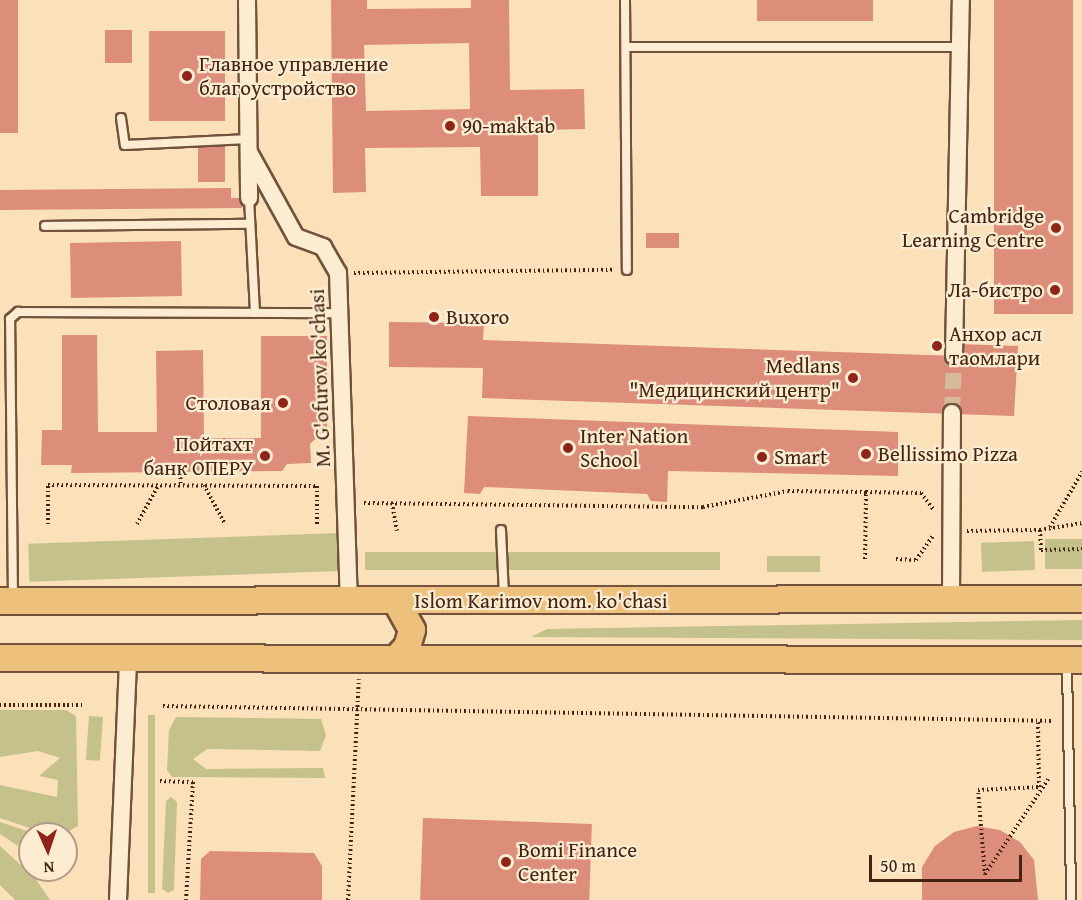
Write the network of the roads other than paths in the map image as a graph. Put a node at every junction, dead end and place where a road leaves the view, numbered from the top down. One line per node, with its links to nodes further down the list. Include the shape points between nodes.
1 (247, 0): 7 (street, M. G'ofurov ko'chasi)
2 (625, 0): 4 (lane)
3 (961, 0): 5 (street)
4 (626, 47): 5 (lane); 11 (lane)
5 (960, 47): 14 (street)
6 (121, 118): 7 (lane, via 125,145)
7 (249, 145): 8 (street, M. G'ofurov ko'chasi); 13 (street, M. G'ofurov ko'chasi, via 296,237 323,247 338,273)
8 (249, 198): 9 (lane)
9 (248, 224): 10 (lane); 12 (lane)
10 (45, 226)
11 (627, 270)
12 (255, 312): 13 (lane); 22 (lane, via 18,312 10,319)
13 (340, 313): 23 (street, M. G'ofurov ko'chasi)
14 (954, 356)
15 (952, 413): 21 (street, via 946,527)
16 (501, 530): 20 (lane)
17 (1082, 588): 18 (main road)
18 (1046, 599): 19 (main road, Islom Karimov nom. ko'chasi); 21 (main road, Islom Karimov nom. ko'chasi)
19 (1082, 599)
20 (504, 600): 21 (main road, Islom Karimov nom. ko'chasi); 24 (main road, Islom Karimov nom. ko'chasi)
21 (951, 600)
22 (7, 601): 23 (main road, Islom Karimov nom. ko'chasi)
23 (349, 601): 24 (main road, Islom Karimov nom. ko'chasi)
24 (396, 601): 27 (main road, via 412,630)
25 (0, 658): 26 (main road)
26 (128, 658): 27 (main road); 29 (street)
27 (396, 659): 28 (main road)
28 (1074, 660): 30 (lane, via 1068,721)
29 (118, 900)
30 (1071, 900)

